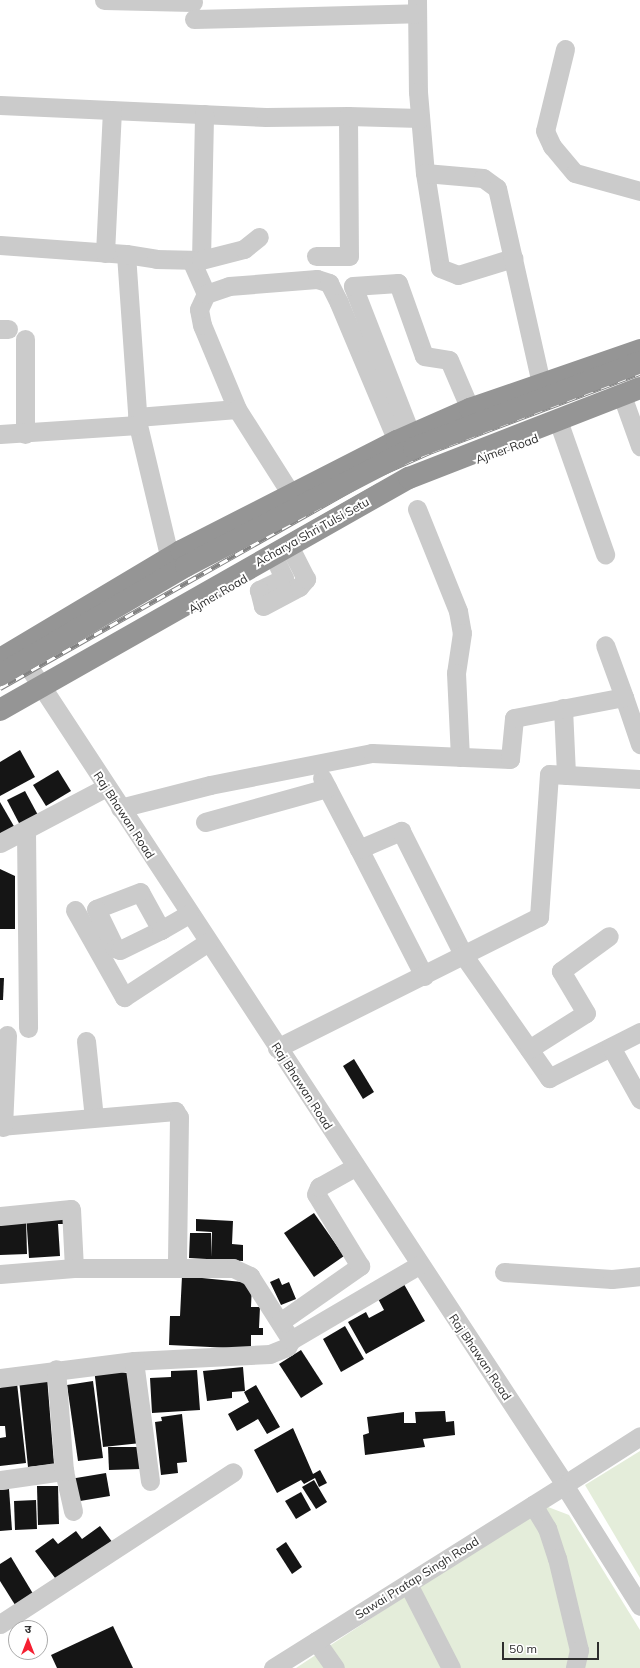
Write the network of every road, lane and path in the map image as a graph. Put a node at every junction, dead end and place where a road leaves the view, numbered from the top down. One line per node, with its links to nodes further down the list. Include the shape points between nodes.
1 (104, 0): 2 (street, via 193,10)
2 (417, 6): 8 (street)
3 (565, 49): 10 (street, via 545,131 552,146 575,173)
4 (0, 105): 5 (street)
5 (112, 110): 6 (street); 13 (street)
6 (204, 114): 7 (street); 17 (street)
7 (348, 116): 8 (street); 15 (street, via 349,256)
8 (420, 118): 9 (street)
9 (425, 173): 16 (street, via 483,178 497,188); 16 (street, via 440,268 458,275)
10 (640, 191)
11 (259, 238): 17 (street, via 244,249)
12 (0, 245): 13 (street)
13 (105, 253): 14 (street)
14 (126, 254): 17 (street); 28 (street)
15 (316, 256)
16 (513, 258): 23 (street)
17 (196, 260): 18 (street)
18 (206, 294): 26 (street, via 199,309 202,325); 32 (street, via 229,286 280,280 317,279 329,283)
19 (25, 339): 31 (street)
20 (640, 350): 22 (highway)
21 (640, 362): 40 (highway, bridge, via 414,448 186,566)
22 (563, 376): 23 (highway); 29 (highway)
23 (541, 383): 27 (highway)
24 (640, 388): 44 (highway, Acharya Shri Tulsi Setu, bridge, via 409,478)
25 (633, 401): 29 (highway, Ajmer Road); 33 (street)
26 (237, 409): 28 (street); 34 (street)
27 (470, 409): 32 (highway); 32 (street, via 449,360 424,356 398,283 354,286)
28 (138, 421): 31 (street); 37 (street)
29 (569, 426): 36 (street); 41 (highway, Ajmer Road, via 416,485 284,556)
30 (0, 434): 31 (street)
31 (25, 434)
32 (404, 438): 34 (highway)
33 (640, 446)
34 (291, 494): 37 (highway)
35 (417, 508): 47 (street, via 458,611 462,633 456,673)
36 (605, 554)
37 (170, 559): 39 (highway)
38 (605, 645): 42 (street)
39 (8, 654): 41 (street, Raj Bhawan Road)
40 (0, 675)
41 (44, 695): 45 (highway, Ajmer Road); 51 (street, Raj Bhawan Road)
42 (624, 697): 43 (street); 46 (street)
43 (563, 708): 47 (street, via 514,718 510,759); 49 (street)
44 (0, 710)
45 (0, 718)
46 (640, 744)
47 (460, 757): 48 (street, via 372,753)
48 (315, 764): 52 (street); 53 (street, via 210,784)
49 (566, 775): 50 (street); 63 (street, via 549,774 539,917)
50 (640, 778)
51 (106, 787): 53 (street, Raj Bhawan Road); 55 (street)
52 (327, 788): 54 (street); 57 (street)
53 (120, 808): 59 (street, Raj Bhawan Road)
54 (205, 822)
55 (26, 831): 56 (street); 65 (street)
56 (0, 843)
57 (359, 849): 63 (street, via 401,831); 64 (street)
58 (75, 910): 62 (street, via 124,997)
59 (189, 914): 60 (street); 62 (street, Raj Bhawan Road)
60 (161, 930)
61 (609, 936): 71 (street, via 561,971 586,1013)
62 (208, 942): 70 (street, Raj Bhawan Road)
63 (464, 956): 64 (street); 71 (street)
64 (424, 976): 70 (street)
65 (28, 1028)
66 (640, 1032): 69 (street)
67 (7, 1035): 74 (street)
68 (86, 1040): 73 (street)
69 (611, 1047): 71 (street, via 549,1078); 72 (street)
70 (277, 1048): 75 (street, Raj Bhawan Road)
71 (529, 1049)
72 (640, 1099)
73 (94, 1118): 74 (street); 79 (street, via 170,1111 178,1117)
74 (1, 1126)
75 (355, 1167): 77 (street, Raj Bhawan Road); 83 (street, via 319,1187 316,1194 360,1266)
76 (0, 1216): 78 (street, via 71,1209)
77 (419, 1265): 84 (street); 93 (street, Raj Bhawan Road)
78 (74, 1268): 79 (street); 81 (street)
79 (177, 1268): 83 (street, via 233,1268 250,1276)
80 (504, 1272): 82 (street, via 612,1279)
81 (0, 1274)
82 (640, 1276)
83 (280, 1322): 84 (street)
84 (291, 1340): 85 (street, via 287,1347 270,1354)
85 (134, 1361): 86 (street); 92 (street)
86 (56, 1369): 87 (street); 89 (street)
87 (0, 1378)
88 (640, 1436): 93 (street, Sawai Pratap Singh Road)
89 (64, 1471): 91 (street); 95 (street)
90 (233, 1472): 98 (street)
91 (0, 1480)
92 (150, 1481)
93 (564, 1484): 94 (street, Sawai Pratap Singh Road); 97 (street, Raj Bhawan Road)
94 (534, 1505): 96 (street, Sawai Pratap Singh Road); 103 (street, via 547,1528 557,1558 579,1650)
95 (73, 1511)
96 (408, 1584): 99 (street, Sawai Pratap Singh Road); 102 (street)
97 (640, 1606)
98 (0, 1624)
99 (316, 1641): 100 (street, Sawai Pratap Singh Road); 101 (street)
100 (273, 1668)
101 (335, 1668)
102 (451, 1668)
103 (575, 1668)

